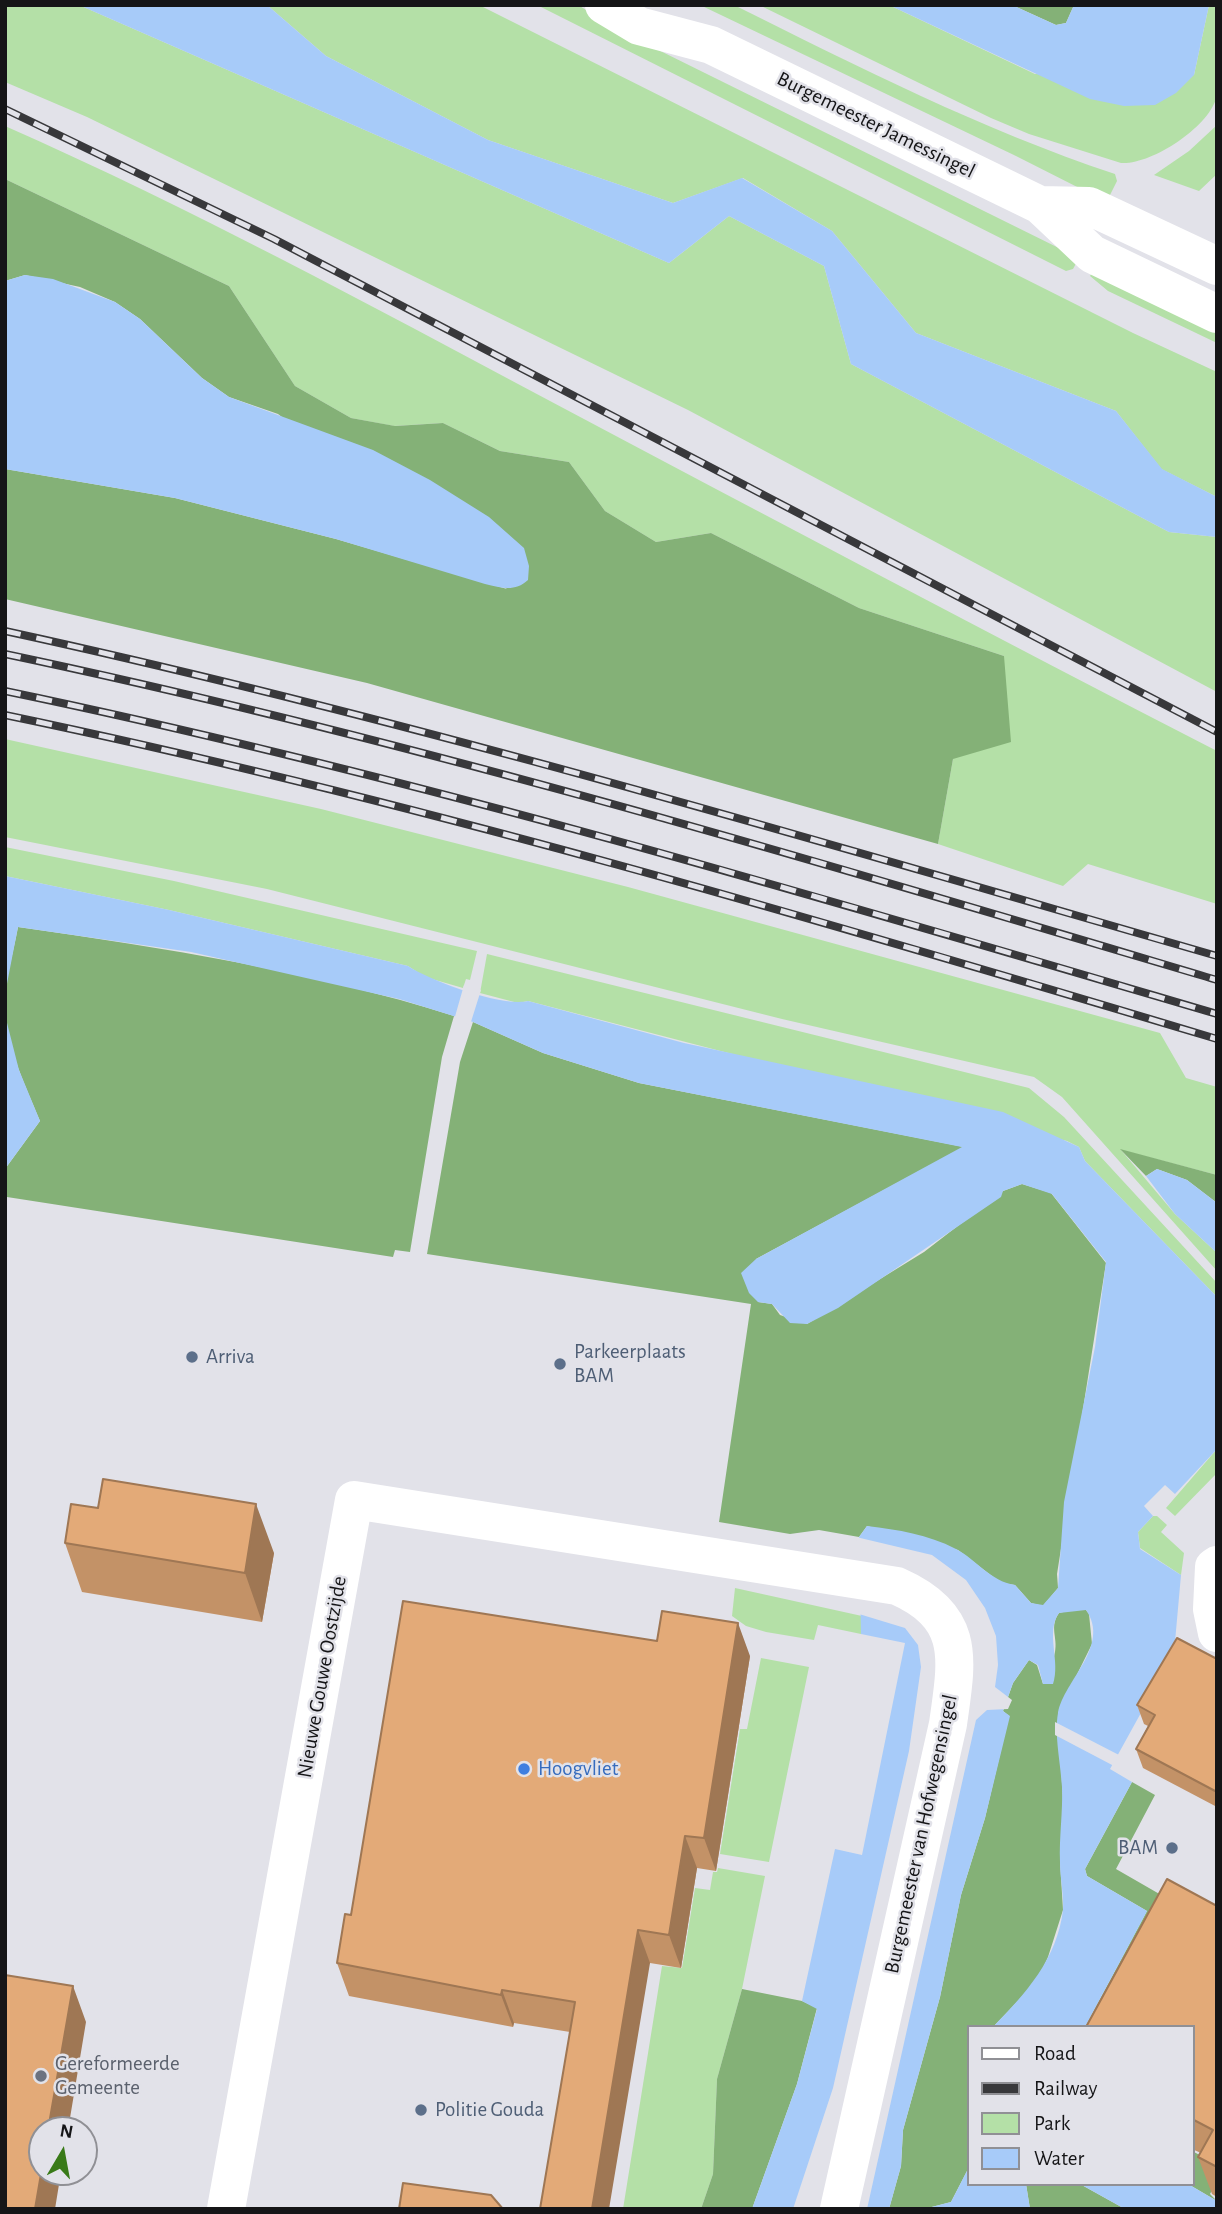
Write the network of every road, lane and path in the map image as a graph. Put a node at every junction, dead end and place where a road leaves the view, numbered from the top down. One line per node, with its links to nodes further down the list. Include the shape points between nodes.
1 (604, 5): 3 (street, Burgemeester Jamessingel, via 639,26)
2 (668, 5): 3 (street, Burgemeester Jamessingel)
3 (711, 45): 4 (street, Burgemeester Jamessingel, via 1040,205 1089,206)
4 (1213, 281)
5 (711, 1556): 8 (street, Nieuwe Gouwe Oostzijde, via 355,1500); 9 (street, Burgemeester van Hofwegensingel, via 897,1586 923,1597 942,1617 954,1643 948,1724)
6 (1217, 1565): 7 (street, via 1212,1609)
7 (1217, 1633)
8 (226, 2209)
9 (839, 2209)

